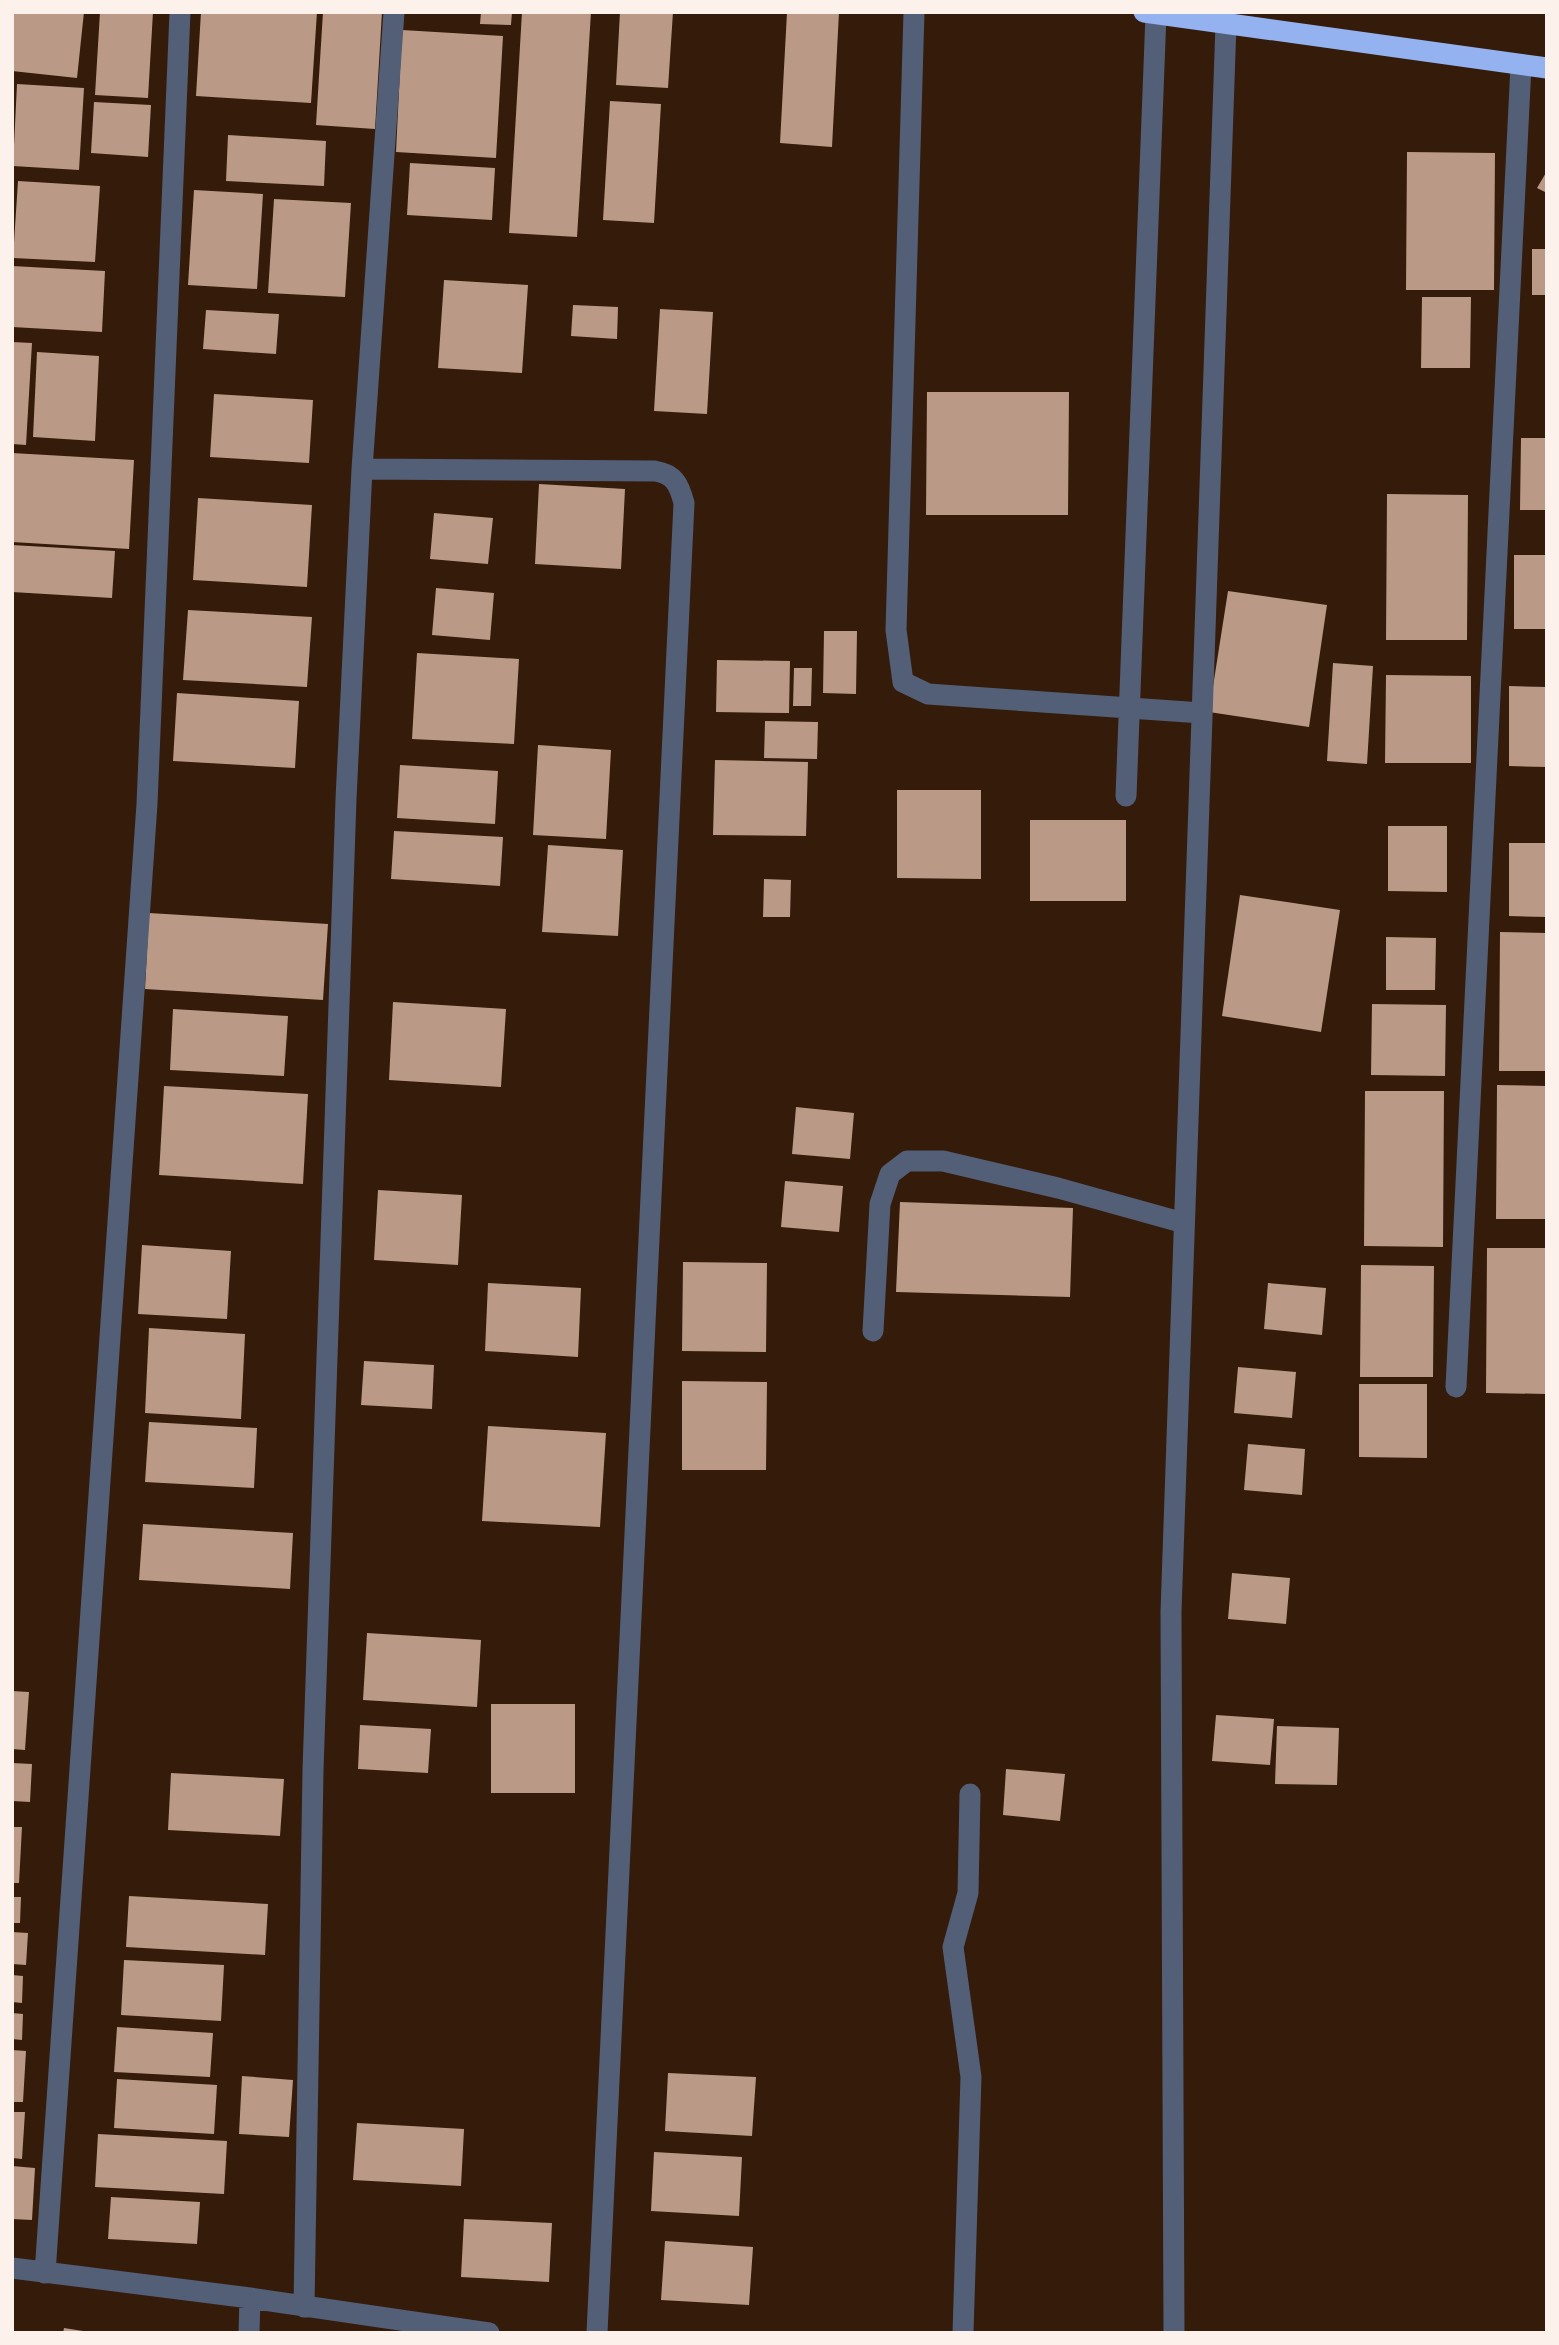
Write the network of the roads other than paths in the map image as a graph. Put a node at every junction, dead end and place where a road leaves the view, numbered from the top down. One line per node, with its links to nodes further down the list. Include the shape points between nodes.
1 (180, 12): 17 (street, via 147,804)
2 (394, 12): 8 (street)
3 (914, 12): 9 (street, via 896,630 903,682 929,694)
4 (1150, 13): 5 (highway); 9 (street)
5 (1226, 24): 6 (highway); 10 (street)
6 (1521, 65): 7 (highway); 14 (street)
7 (1547, 68)
8 (362, 469): 19 (street, via 314,1756); 22 (street, via 654,471 674,478 684,503)
9 (1129, 709): 10 (street); 11 (street)
10 (1202, 713): 12 (street)
11 (1126, 796)
12 (1184, 1223): 13 (street, via 943,1161 907,1161 890,1174 880,1204); 24 (street, via 1171,1612)
13 (873, 1331)
14 (1456, 1387)
15 (970, 1794): 23 (street, via 968,1893 953,1948 971,2077)
16 (12, 2268): 17 (street)
17 (45, 2273): 18 (street)
18 (250, 2298): 19 (street); 20 (street)
19 (304, 2306): 21 (street)
20 (249, 2333)
21 (489, 2333)
22 (597, 2333)
23 (963, 2333)
24 (1174, 2333)

